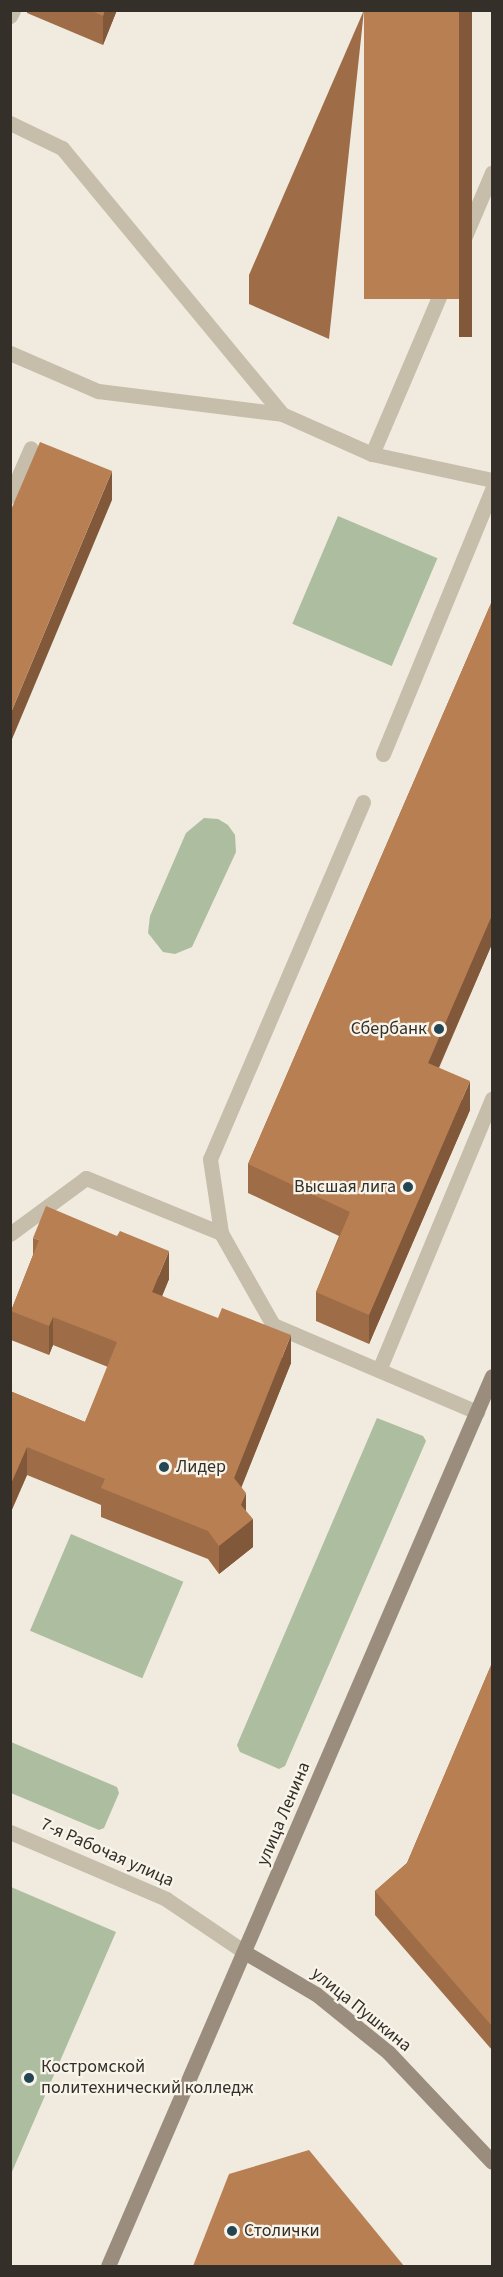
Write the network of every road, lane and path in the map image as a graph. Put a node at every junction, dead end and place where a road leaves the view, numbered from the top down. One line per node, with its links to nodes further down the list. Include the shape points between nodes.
1 (13, 10): 2 (street)
2 (10, 16)
3 (10, 123): 6 (street, via 62,148)
4 (492, 172): 8 (street)
5 (10, 353): 6 (street, via 98,391)
6 (282, 414): 8 (street)
7 (31, 448): 11 (street)
8 (372, 454): 9 (street)
9 (492, 480)
10 (492, 490): 12 (street)
11 (10, 496)
12 (383, 754)
13 (363, 802): 15 (street, via 210,1158)
14 (492, 1099): 17 (street)
15 (221, 1233): 16 (street, via 86,1178); 17 (street, via 273,1325)
16 (10, 1234)
17 (379, 1370): 19 (street)
18 (492, 1376): 19 (main road, улица Ленина)
19 (477, 1412): 21 (main road, улица Ленина)
20 (10, 1832): 21 (street, 7-я Рабочая улица, via 166,1899)
21 (246, 1953): 22 (main road, улица Пушкина, via 315,1994 388,2052); 23 (main road, улица Ленина)
22 (492, 2162)
23 (108, 2266)

